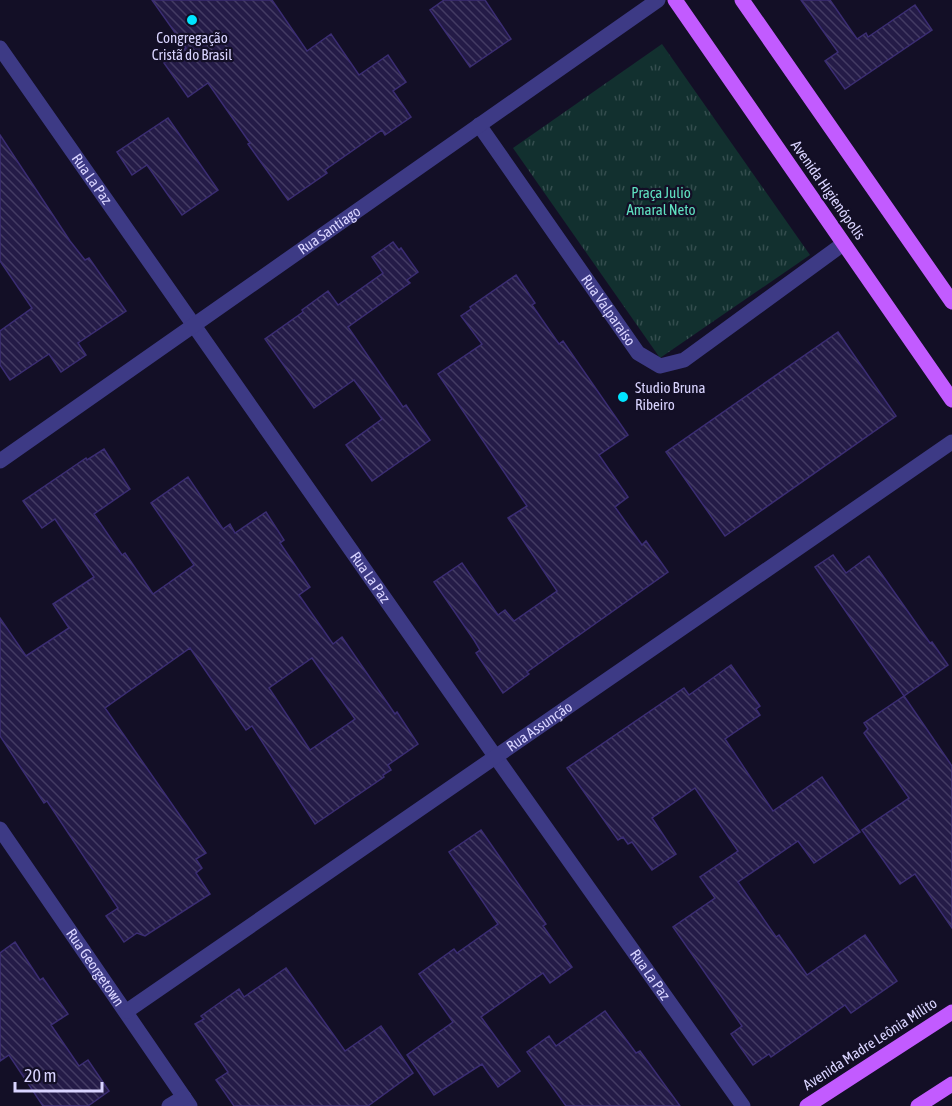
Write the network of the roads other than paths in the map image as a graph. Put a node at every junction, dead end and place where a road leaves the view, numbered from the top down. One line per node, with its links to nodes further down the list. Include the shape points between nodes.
1 (658, 0): 5 (street, Rua Santiago)
2 (675, 0): 6 (main road, Avenida Higienópolis)
3 (742, 0): 7 (main road)
4 (0, 48): 8 (street, Rua La Paz)
5 (479, 125): 6 (street, Rua Valparaíso, via 638,353 660,366 684,360); 8 (street, Rua Santiago)
6 (843, 243): 9 (main road, Avenida Higienópolis)
7 (952, 302)
8 (194, 325): 11 (street, Rua Santiago); 12 (street, Rua La Paz)
9 (952, 400)
10 (952, 442): 12 (street, Rua Assunção)
11 (0, 460)
12 (495, 756): 14 (street, Rua Assunção); 19 (street, Rua La Paz)
13 (0, 829): 14 (street, Rua Georgetown)
14 (127, 1011): 17 (street, Rua Georgetown)
15 (952, 1012): 20 (main road, Avenida Madre Leônia Milito)
16 (952, 1084): 21 (main road)
17 (187, 1101): 18 (street)
18 (169, 1106)
19 (743, 1106)
20 (807, 1106)
21 (918, 1106)

